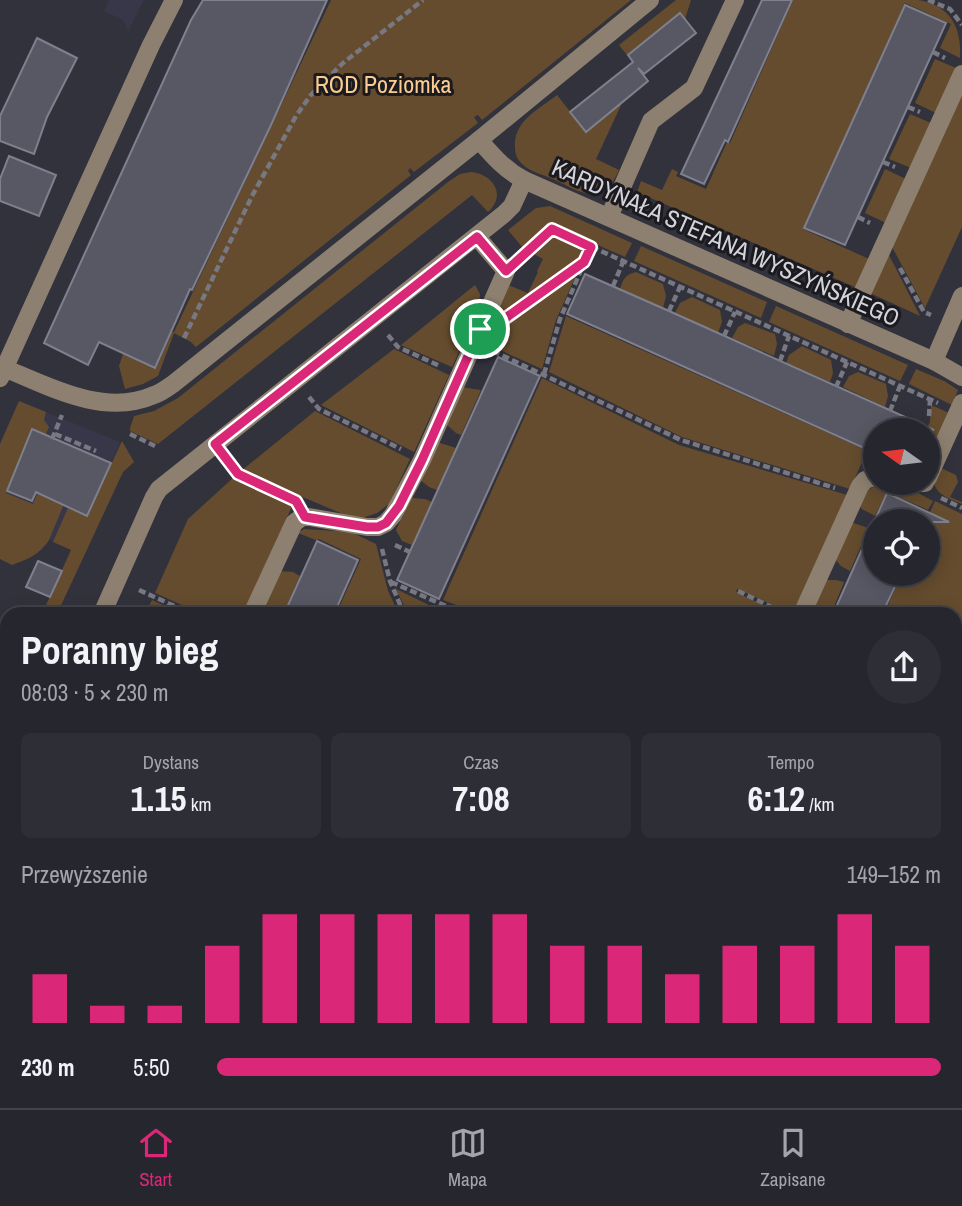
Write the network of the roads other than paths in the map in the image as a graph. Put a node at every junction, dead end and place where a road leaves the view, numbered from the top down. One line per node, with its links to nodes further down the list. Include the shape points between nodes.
1 (174, 0): 12 (street)
2 (650, 0): 5 (street)
3 (735, 0): 7 (street, via 694,88 651,121)
4 (962, 74): 10 (street)
5 (479, 140): 6 (street, KARDYNAŁA STEFANA WYSZYŃSKIEGO, via 509,172); 12 (street, via 156,395 122,403 96,402)
6 (524, 180): 7 (street, KARDYNAŁA STEFANA WYSZYŃSKIEGO); 8 (street, via 512,206)
7 (609, 217): 10 (street, KARDYNAŁA STEFANA WYSZYŃSKIEGO)
8 (477, 237): 17 (street, via 159,489); 18 (street, via 506,271 393,515 378,527 305,517 293,523)
9 (962, 296): 11 (street)
10 (848, 324): 11 (street, KARDYNAŁA STEFANA WYSZYŃSKIEGO)
11 (934, 361): 13 (street, KARDYNAŁA STEFANA WYSZYŃSKIEGO)
12 (2, 373)
13 (962, 377)
14 (960, 408): 15 (street)
15 (940, 452)
16 (863, 482): 19 (street)
17 (105, 607)
18 (255, 607)
19 (805, 607)

